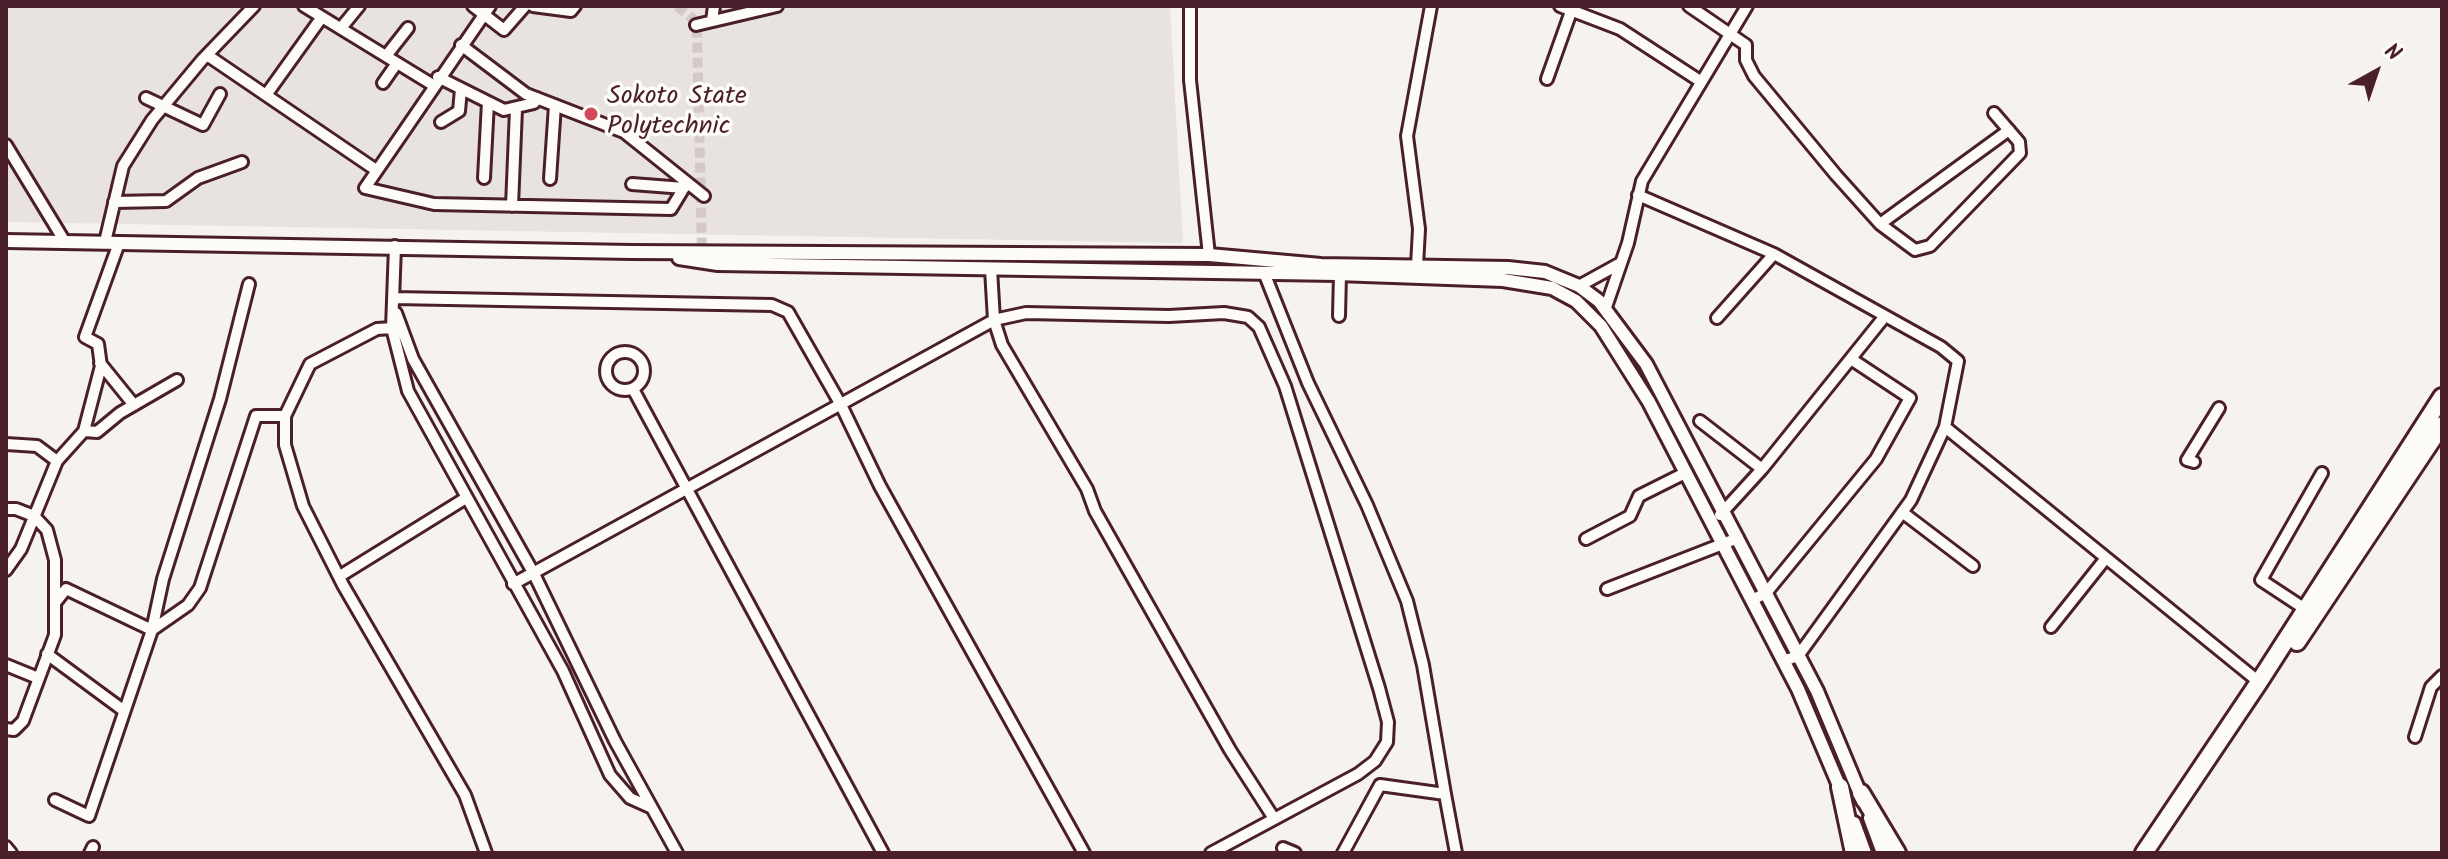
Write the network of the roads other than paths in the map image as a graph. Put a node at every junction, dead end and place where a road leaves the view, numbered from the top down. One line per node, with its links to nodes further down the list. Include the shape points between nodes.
1 (254, 6): 23 (street)
2 (304, 6): 16 (street)
3 (359, 6): 19 (street)
4 (473, 6): 15 (street)
5 (525, 6): 15 (street, via 504,30)
6 (533, 6): 7 (street, via 571,11)
7 (575, 6)
8 (714, 6): 17 (street)
9 (777, 6): 17 (street)
10 (1190, 6): 61 (street, via 1190,80)
11 (1431, 6): 63 (street, via 1407,136 1419,229)
12 (1689, 6): 21 (street)
13 (1747, 6): 21 (street)
14 (1568, 7): 26 (street); 28 (street, via 1620,29)
15 (487, 10): 22 (street)
16 (322, 17): 19 (street); 32 (street)
17 (712, 21): 18 (street)
18 (696, 25)
19 (341, 28): 24 (street)
20 (408, 28): 24 (street)
21 (1730, 32): 28 (street); 53 (street, via 1746,45 1754,76)
22 (461, 45): 27 (street); 34 (street)
23 (207, 55): 32 (street); 37 (street)
24 (386, 56): 25 (street)
25 (397, 63): 27 (street); 29 (street)
26 (1547, 79)
27 (435, 81): 30 (street); 44 (street)
28 (1700, 81): 49 (street)
29 (383, 83)
30 (461, 89): 35 (street); 40 (street, via 459,111)
31 (220, 94): 37 (street, via 203,125)
32 (266, 95): 44 (street)
33 (146, 98): 37 (street)
34 (537, 98): 36 (street); 38 (street)
35 (488, 102): 38 (street); 45 (street)
36 (555, 105): 46 (street); 48 (street, via 624,132)
37 (163, 106): 51 (street, via 123,166)
38 (516, 109): 52 (street)
39 (1994, 113): 41 (street)
40 (441, 122)
41 (2009, 130): 53 (street); 53 (street, via 2021,145 2020,153 1930,246 1915,250)
42 (6, 145): 55 (street)
43 (242, 162): 51 (street, via 198,178 166,201)
44 (376, 170): 52 (street, via 365,188 434,204)
45 (484, 178)
46 (550, 179)
47 (632, 184): 48 (street)
48 (685, 187): 50 (street); 52 (street, via 671,209)
49 (1638, 195): 60 (street); 62 (street)
50 (704, 196)
51 (114, 202): 56 (street)
52 (512, 206)
53 (1880, 224)
54 (6, 241): 55 (street)
55 (65, 242): 56 (street)
56 (105, 242): 57 (street)
57 (119, 243): 58 (street); 77 (street, via 85,337 98,344)
58 (395, 246): 59 (street); 69 (street)
59 (632, 252): 61 (street); 64 (street, via 718,264)
60 (1774, 254): 72 (street); 73 (street)
61 (1209, 255): 63 (street, via 1321,265)
62 (1619, 264): 68 (street); 70 (street)
63 (1417, 266): 68 (street, via 1529,269)
64 (991, 269): 66 (street); 74 (street)
65 (1340, 274): 66 (street); 71 (street); 93 (street, via 1503,280 1564,294 1613,341)
66 (1265, 275): 130 (street, via 1407,601)
67 (249, 284): 117 (street)
68 (1579, 286): 70 (street)
69 (394, 302): 75 (street); 82 (street, via 778,306 797,323); 108 (street, via 413,359)
70 (1606, 307): 99 (street, via 1646,364)
71 (1339, 316)
72 (1885, 316): 76 (street); 87 (street, via 1958,361)
73 (1717, 318)
74 (994, 320): 82 (street); 133 (street, via 1002,345 1095,511); 133 (street, via 1026,313 1224,313 1254,320 1264,337 1285,386 1388,722 1387,742 1375,761)
75 (392, 328): 84 (street, via 377,329 310,364); 96 (street, via 408,391)
76 (1851, 359): 92 (street); 112 (street, via 1910,398 1876,459)
77 (100, 363): 81 (street); 88 (street)
78 (177, 380): 81 (street)
79 (633, 389): 95 (street)
80 (2442, 397): 115 (main road)
81 (134, 405): 88 (street, via 97,432)
82 (841, 405): 95 (street); 140 (street, via 880,486)
83 (2219, 408): 91 (street, via 2187,460)
84 (285, 416): 109 (street, via 290,469); 117 (street, via 256,416 200,588 188,605)
85 (1700, 421): 92 (street)
86 (2442, 425): 150 (main road)
87 (1945, 427): 98 (street); 105 (street)
88 (84, 431): 90 (street)
89 (6, 444): 90 (street, via 37,446)
90 (57, 461): 100 (street)
91 (2194, 462)
92 (1762, 469): 99 (street)
93 (1685, 473): 101 (street); 103 (street, via 1639,496 1630,516)
94 (2322, 473): 115 (street, via 2261,580)
95 (688, 488): 108 (street); 139 (street)
96 (466, 498): 109 (street); 110 (street)
97 (6, 509): 100 (street)
98 (1902, 512): 106 (street); 119 (street)
99 (1725, 513): 101 (street); 102 (street)
100 (34, 516): 107 (street); 114 (street, via 47,530 55,560)
101 (1710, 519): 104 (street)
102 (1738, 538): 104 (street); 112 (street)
103 (1586, 539)
104 (1723, 544): 111 (street); 113 (street)
105 (2106, 558): 116 (street); 124 (street)
106 (1973, 566)
107 (6, 570)
108 (534, 574): 110 (street); 132 (street)
109 (340, 576): 137 (street, via 465,795)
110 (513, 584): 132 (street, via 563,671 610,775 630,798)
111 (1607, 589)
112 (1766, 593): 113 (street); 119 (street)
113 (1752, 600): 120 (street)
114 (55, 603): 117 (street, via 66,589); 118 (street, via 55,635)
115 (2305, 609): 124 (main road)
116 (2051, 627)
117 (152, 630): 125 (street)
118 (47, 654): 123 (street); 125 (street)
119 (1798, 656): 120 (street); 129 (street)
120 (1783, 661): 128 (street)
121 (6, 665): 123 (street)
122 (2442, 676): 127 (street, via 2431,687)
123 (38, 678): 126 (street, via 23,721 14,730)
124 (2259, 682): 149 (main road)
125 (123, 710): 131 (street, via 89,816)
126 (6, 729)
127 (2415, 737)
128 (1840, 787): 145 (main road); 146 (street)
129 (1861, 793): 147 (street); 148 (main road)
130 (1445, 794): 143 (street, via 1380,785); 144 (street)
131 (55, 800)
132 (650, 807): 138 (street)
133 (1273, 817): 141 (street)
134 (6, 847): 136 (street)
135 (1283, 848): 142 (street)
136 (11, 853)
137 (486, 853)
138 (677, 853)
139 (883, 853)
140 (1084, 853)
141 (1211, 853)
142 (1295, 853)
143 (1343, 853)
144 (1456, 853)
145 (1854, 853)
146 (1865, 853)
147 (1883, 853)
148 (1897, 853)
149 (2144, 853)
150 (2156, 853)

